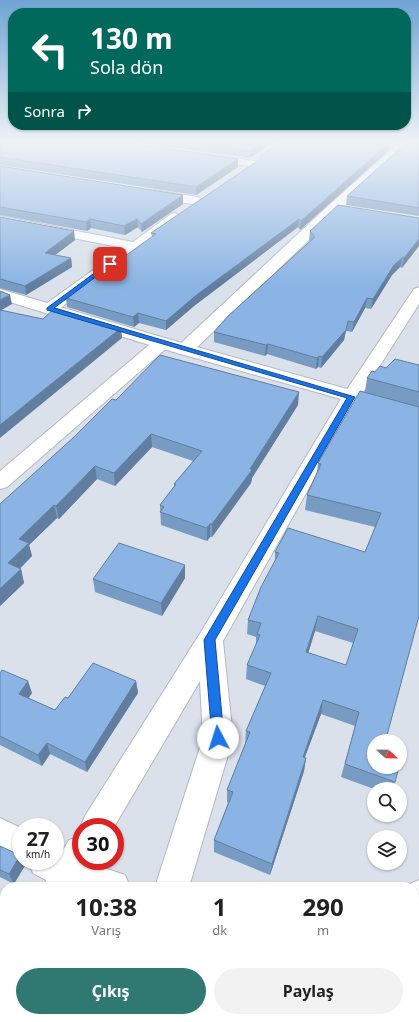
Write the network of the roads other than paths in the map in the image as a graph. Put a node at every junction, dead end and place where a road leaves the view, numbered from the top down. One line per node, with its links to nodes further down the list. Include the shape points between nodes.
1 (355, 189): 5 (street)
2 (145, 192): 4 (street)
3 (211, 193): 4 (street)
4 (198, 201): 8 (street)
5 (332, 208): 6 (street); 13 (street)
6 (348, 210)
7 (0, 220): 8 (street)
8 (134, 246): 11 (street)
9 (419, 292): 14 (street)
10 (1, 296): 11 (street)
11 (49, 309): 12 (street)
12 (162, 343): 13 (street); 16 (street)
13 (185, 349): 14 (street)
14 (351, 397): 15 (street); 17 (street)
15 (419, 415)
16 (0, 482)
17 (210, 640): 18 (street); 23 (street, via 218,738)
18 (101, 818)
19 (0, 834): 20 (street)
20 (12, 841)
21 (64, 869): 22 (street)
22 (99, 882)
23 (174, 882)

